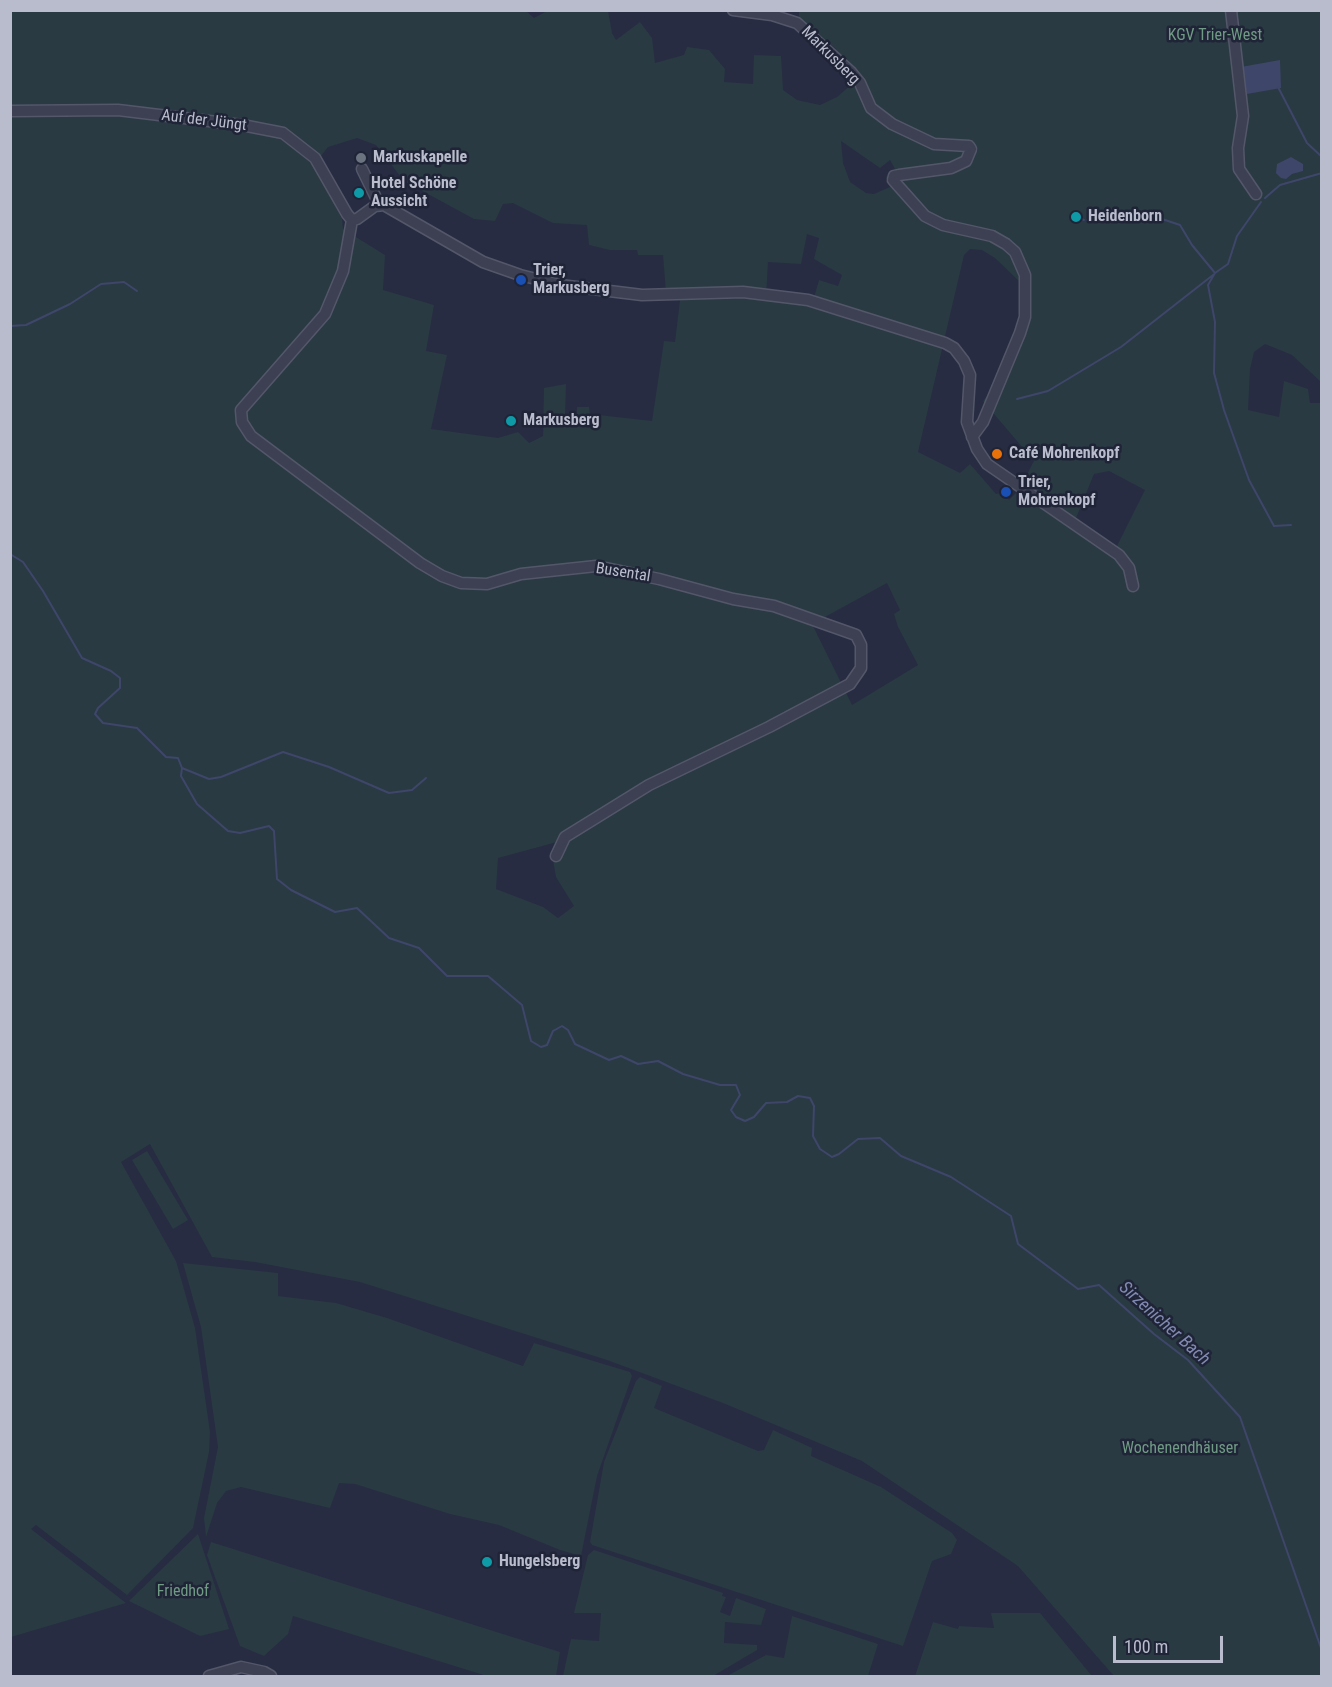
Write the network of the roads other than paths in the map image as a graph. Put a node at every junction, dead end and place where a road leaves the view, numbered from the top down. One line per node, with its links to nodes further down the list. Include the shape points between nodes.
1 (733, 10): 8 (street, Markusberg, via 797,23 851,72 871,108 892,124 934,144 971,149 966,161 951,168 894,176 894,180 925,216 944,225 992,236 1014,252 1023,269 1025,317 987,414)
2 (1231, 10): 5 (street, via 1243,116 1239,169)
3 (10, 111): 7 (street, Auf der Jüngt, via 118,110 284,133 315,158)
4 (362, 170): 6 (street)
5 (1256, 194)
6 (379, 204): 7 (street); 8 (street, via 483,262 540,280 642,295 743,292 799,298 937,340 954,348 970,375 967,422)
7 (352, 219): 10 (street, Busental, via 343,272 325,314 241,410 242,422 251,436 420,563 461,583 487,584 521,574 596,566 733,600 774,606 856,635 861,645 861,668 850,684 649,785 565,837)
8 (972, 437): 9 (street, via 987,464 1119,555 1129,567)
9 (1133, 586)
10 (556, 856)
11 (209, 1677): 12 (street, via 241,1667)
12 (271, 1677)

